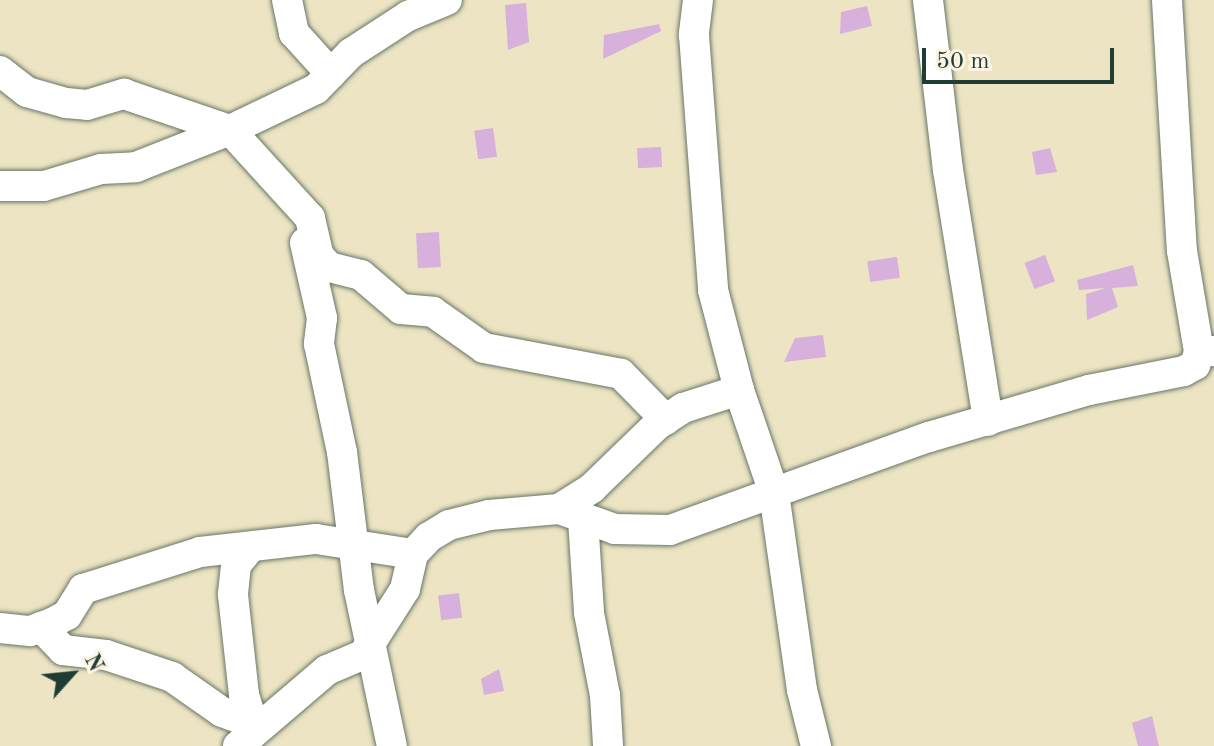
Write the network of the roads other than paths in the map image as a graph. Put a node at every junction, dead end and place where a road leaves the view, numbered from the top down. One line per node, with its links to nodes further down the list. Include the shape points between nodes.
1 (287, 0): 7 (street, via 294,33)
2 (447, 0): 7 (street, via 396,24 351,53)
3 (698, 0): 12 (street, via 694,35 713,290)
4 (928, 0): 14 (street, via 948,170)
5 (1167, 0): 11 (street, via 1182,251)
6 (0, 71): 8 (street, via 27,92 66,103 96,104 124,94)
7 (331, 74): 8 (street, via 316,89)
8 (230, 130): 9 (street, via 136,167 101,169 44,186); 10 (street)
9 (0, 186)
10 (292, 195): 13 (street, via 310,218 319,256 329,267 361,275 401,309 433,312 484,348 621,374); 17 (street, via 322,318 319,344 342,452)
11 (1206, 352): 14 (street, via 1184,371 1089,390)
12 (739, 390): 13 (street, via 695,401); 15 (street)
13 (666, 420): 16 (street)
14 (988, 421): 15 (street, via 875,454)
15 (774, 493): 16 (street, via 670,530 615,529); 26 (street, via 802,690)
16 (571, 514): 19 (street, via 449,525); 25 (street, via 605,695)
17 (352, 545): 18 (street, via 316,539); 19 (street); 22 (street)
18 (248, 550): 20 (street, via 200,552 90,586 77,594 67,615); 23 (street, via 236,565 233,595)
19 (413, 554): 22 (street, via 405,589)
20 (41, 627): 21 (street); 23 (street, via 63,650 106,655 172,677)
21 (0, 628)
22 (372, 646): 23 (street, via 327,670); 24 (street)
23 (250, 732)
24 (392, 746)
25 (608, 746)
26 (816, 746)

